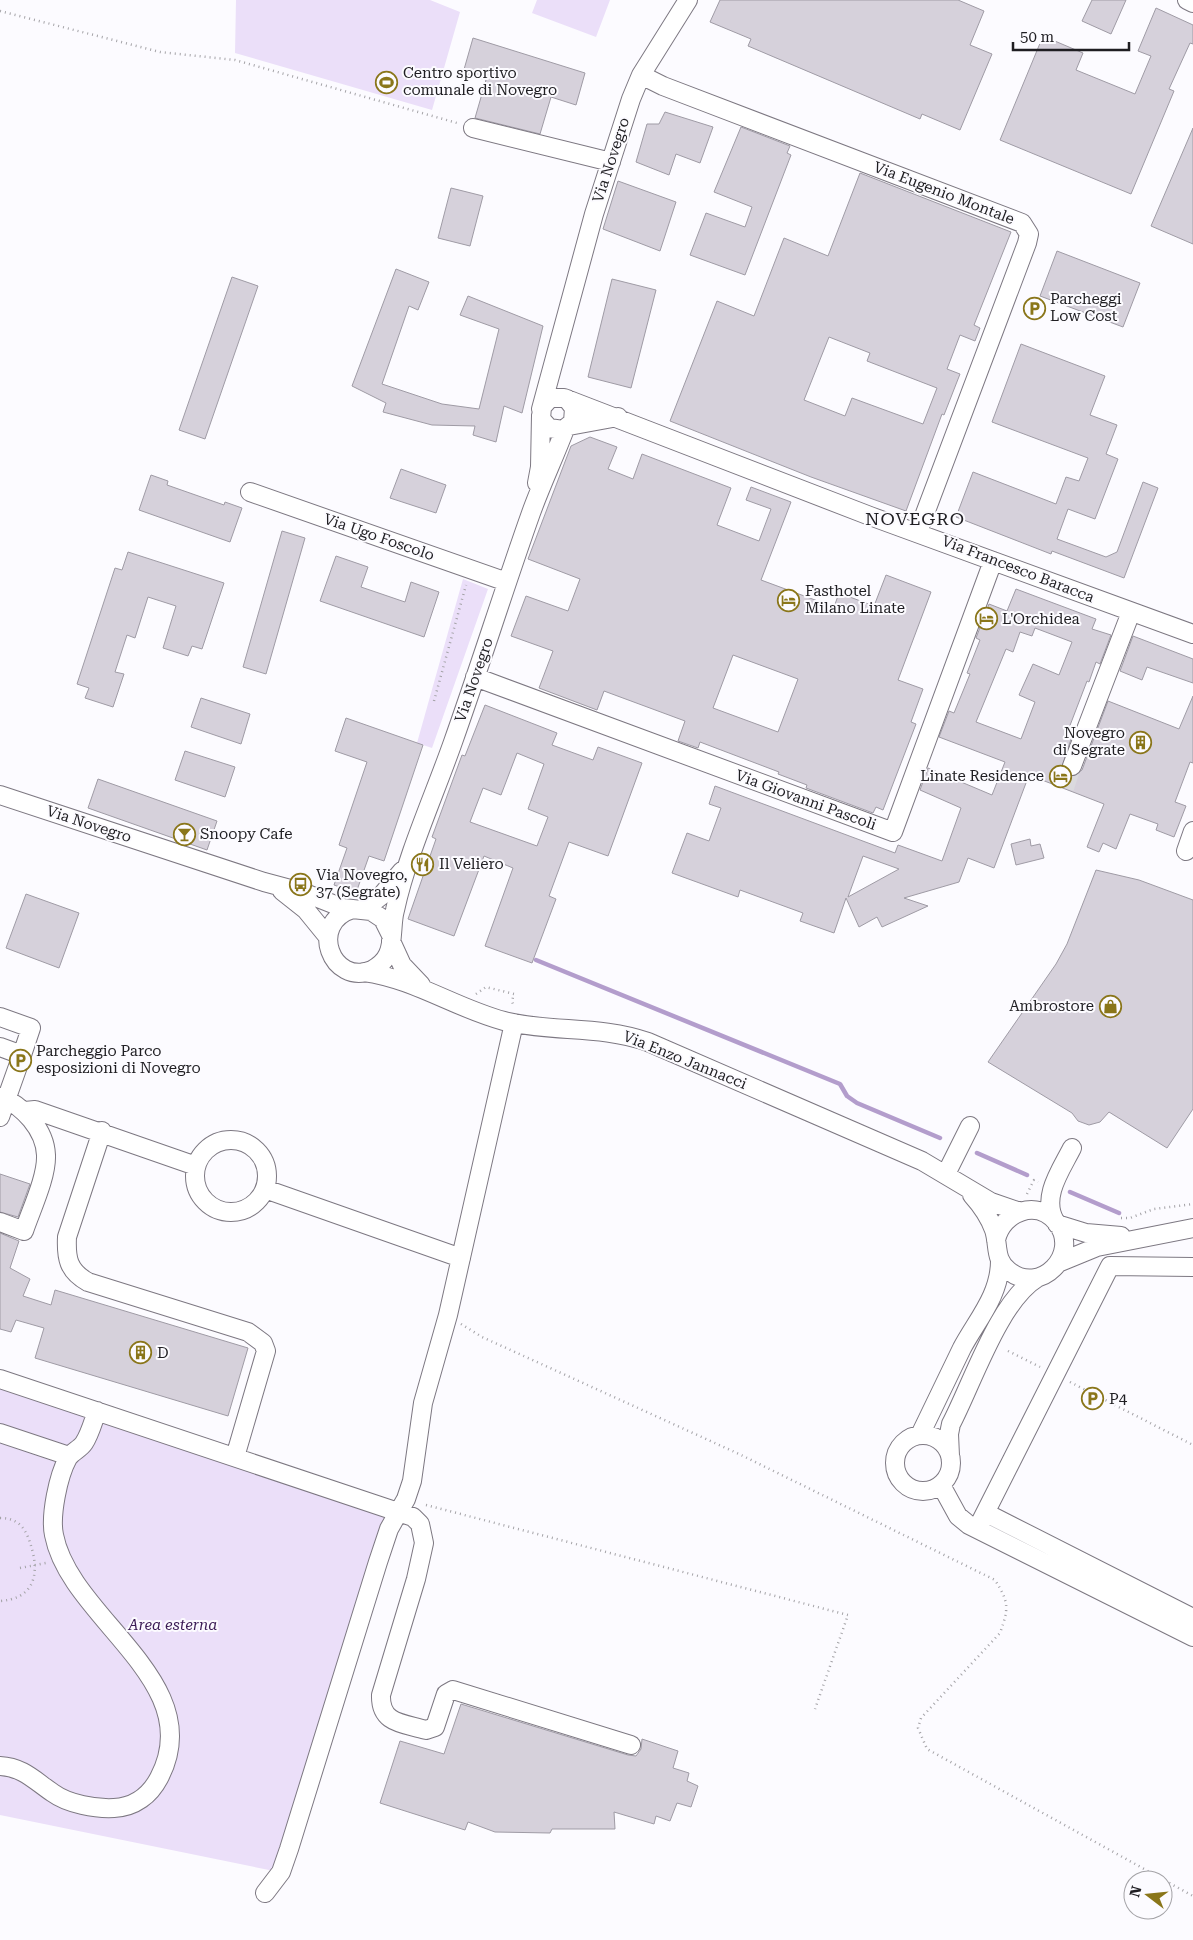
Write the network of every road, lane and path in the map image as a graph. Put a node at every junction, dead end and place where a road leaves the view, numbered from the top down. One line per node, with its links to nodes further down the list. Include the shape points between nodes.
1 (688, 0): 5 (street, Via Novegro)
2 (1187, 0): 3 (street)
3 (1193, 3)
4 (0, 10): 6 (path, via 160,52 235,60)
5 (641, 75): 7 (street, Via Novegro); 15 (street, Via Eugenio Montale, via 1022,223 1028,234 1027,244)
6 (473, 128): 7 (street)
7 (610, 162): 8 (street, Via Novegro)
8 (562, 332): 9 (street, Via Novegro, via 558,375); 10 (street, Via Novegro)
9 (564, 398): 10 (street, via 550,398); 11 (street, Via Francesco Baracca); 12 (street, via 573,405 575,413)
10 (541, 412): 12 (street, via 543,422 549,428 557,431); 14 (street, Via Novegro, via 540,467)
11 (619, 417): 12 (street); 15 (street, Via Francesco Baracca)
12 (567, 428): 14 (street, Via Novegro)
13 (250, 492): 17 (street, Via Ugo Foscolo)
14 (533, 508): 18 (street, Via Novegro)
15 (918, 532): 16 (street, Via Francesco Baracca)
16 (993, 561): 19 (street, Via Francesco Baracca); 21 (street, Via Giovanni Pascoli, via 893,832)
17 (470, 569): 18 (street, Via Ugo Foscolo); 22 (path)
18 (507, 582): 21 (street, Via Novegro)
19 (1131, 612): 20 (street, Via Francesco Baracca); 23 (street)
20 (1193, 634)
21 (475, 677): 26 (street, Via Novegro)
22 (434, 700)
23 (1072, 766)
24 (0, 795): 28 (street, Via Novegro)
25 (1193, 831): 27 (street)
26 (414, 851): 29 (street, Via Novegro, via 391,885 370,906); 31 (street, Via Novegro, via 398,896)
27 (1186, 851)
28 (264, 882): 29 (street, Via Novegro); 30 (street, Via Novegro, via 301,905)
29 (358, 909): 30 (street, Via Novegro, via 341,914 334,921); 31 (street, Via Novegro, via 382,918)
30 (328, 937): 32 (street, Via Novegro, via 330,953 337,963 351,971)
31 (391, 938): 32 (street, Via Novegro, via 384,960); 33 (street, via 405,968)
32 (364, 972): 33 (street, Via Enzo Jannacci)
33 (425, 988): 35 (street, Via Enzo Jannacci, via 468,1010)
34 (0, 1016): 37 (street, via 31,1028)
35 (514, 1023): 44 (street, Via Enzo Jannacci, via 543,1028 602,1030 641,1039); 53 (street)
36 (0, 1047): 37 (street)
37 (22, 1055): 38 (street)
38 (3, 1098): 39 (street); 40 (street)
39 (25, 1111): 42 (street, via 35,1110); 48 (street, via 40,1135 46,1155 44,1170 24,1231)
40 (0, 1116)
41 (970, 1126): 44 (street)
42 (102, 1131): 43 (street); 68 (street, via 67,1237 66,1252 70,1266 77,1276 88,1282 248,1332 263,1343 266,1351)
43 (196, 1166): 46 (street, via 197,1190 213,1208 225,1212 249,1208); 46 (street, via 209,1147 231,1139 243,1141 261,1156 266,1166 268,1178)
44 (946, 1174): 45 (street, Via Enzo Jannacci)
45 (965, 1186): 47 (street, Via Enzo Jannacci, via 998,1206); 52 (street, Via Enzo Jannacci, via 987,1215)
46 (265, 1189): 53 (street)
47 (1022, 1211): 49 (street, Via Enzo Jannacci, via 1041,1212); 49 (street, via 1039,1194 1067,1146 1050,1197 1050,1209); 52 (street, via 1006,1220)
48 (0, 1222)
49 (1056, 1223): 51 (street, Via Enzo Jannacci, via 1091,1234); 55 (street, via 1064,1241)
50 (1193, 1228): 51 (street, Via Enzo Jannacci)
51 (1138, 1237): 55 (street, Via Enzo Jannacci, via 1088,1250)
52 (996, 1240): 54 (street, Via Enzo Jannacci)
53 (461, 1258): 58 (street)
54 (1000, 1261): 57 (street, via 1016,1276); 64 (street, Via Enzo Jannacci, via 999,1278 991,1300 963,1347)
55 (1058, 1264): 57 (street, Via Enzo Jannacci)
56 (1193, 1267): 60 (street, via 1110,1266)
57 (1037, 1278): 67 (street, Via Enzo Jannacci, via 1019,1292 1004,1313 951,1424)
58 (448, 1315): 70 (street, via 423,1403 412,1481); 84 (path, via 482,1337 739,1454 995,1580 1006,1597 1006,1616 1000,1633 921,1718 918,1728 927,1749)
59 (1008, 1351): 60 (path)
60 (1055, 1375): 65 (path); 71 (street)
61 (0, 1379): 62 (street)
62 (96, 1411): 66 (street, via 84,1444); 68 (street)
63 (0, 1433): 66 (street)
64 (920, 1435): 67 (street, via 939,1440); 69 (street, via 905,1441 897,1451 894,1462 897,1474 903,1484 918,1491 930,1491)
65 (1193, 1445)
66 (69, 1456): 74 (street, via 53,1514 54,1536)
67 (950, 1456): 69 (street, via 950,1472)
68 (235, 1457): 70 (street)
69 (941, 1485): 73 (street, via 958,1516)
70 (403, 1505): 80 (path, via 467,1518 848,1615); 81 (street, via 420,1524 424,1543 381,1696 380,1706 384,1715 391,1720 431,1729 435,1727 446,1694 453,1690); 83 (street, via 389,1529 378,1562 281,1872)
71 (986, 1513): 73 (street); 78 (street)
72 (0, 1518): 75 (path, via 16,1520 27,1532)
73 (978, 1529): 79 (street)
74 (62, 1559): 75 (path); 82 (street, via 162,1698 171,1725 167,1758 155,1786 144,1798 114,1808 64,1799 24,1773)
75 (36, 1565): 76 (path); 77 (path, via 30,1588 15,1598)
76 (20, 1568)
77 (0, 1601)
78 (1193, 1618)
79 (1193, 1637)
80 (815, 1709)
81 (631, 1745)
82 (0, 1766)
83 (265, 1893)
84 (1193, 1896)

